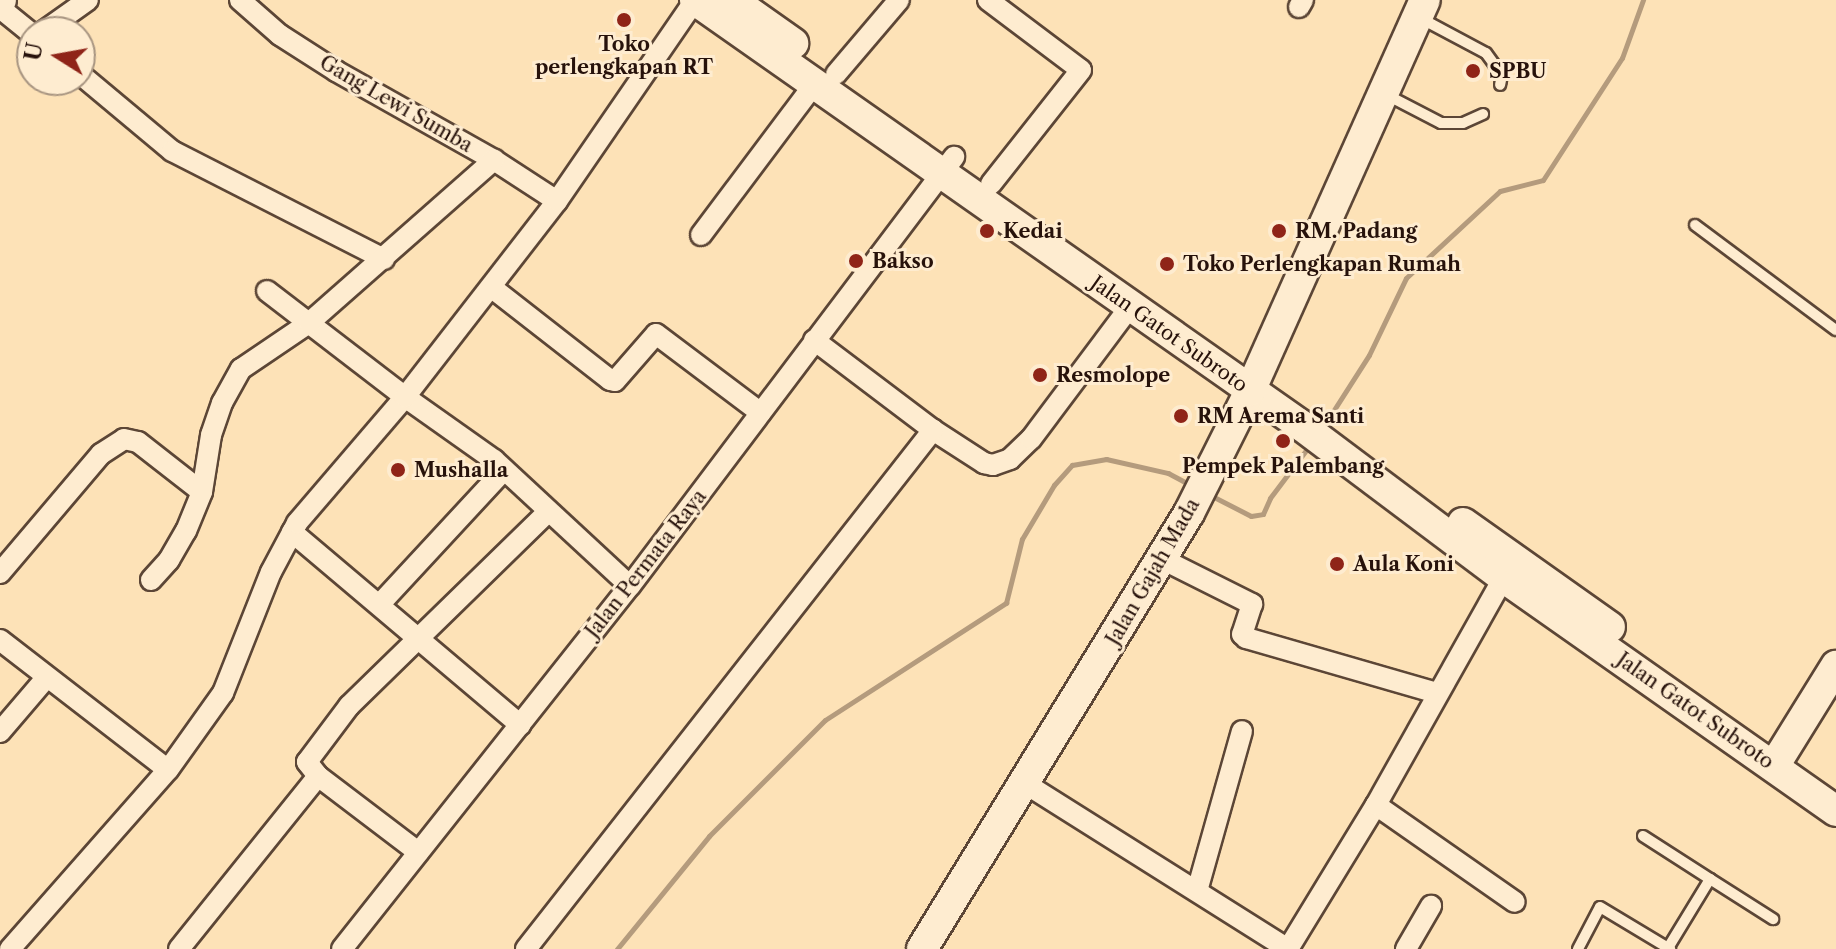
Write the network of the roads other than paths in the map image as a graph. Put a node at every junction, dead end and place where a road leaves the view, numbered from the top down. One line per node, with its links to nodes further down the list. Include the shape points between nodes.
1 (88, 0): 9 (street)
2 (240, 0): 16 (street, Gang Lewi Sumba, via 280,35 336,71)
3 (695, 0): 11 (street, Jalan Gatot Subroto); 19 (street)
4 (732, 0): 11 (street, Jalan Gatot Subroto)
5 (899, 0): 11 (street)
6 (988, 0): 18 (street, via 1081,70)
7 (0, 8): 10 (street)
8 (1421, 8): 12 (lane, via 1486,53 1502,75); 14 (street, Jalan Gajah Mada)
9 (66, 16)
10 (16, 21)
11 (826, 78): 17 (street, Jalan Gatot Subroto); 21 (street)
12 (1500, 85)
13 (96, 87): 22 (street, via 172,151)
14 (1383, 93): 15 (lane, via 1441,123 1463,123); 29 (street, Jalan Gajah Mada)
15 (1483, 114)
16 (494, 160): 19 (street, Gang Lewi Sumba); 22 (street)
17 (948, 165): 18 (street, Jalan Gatot Subroto); 25 (street, Jalan Gatot Subroto); 28 (street, Jalan Permata Raya)
18 (991, 184): 29 (street, Jalan Gatot Subroto)
19 (557, 201): 23 (street)
20 (1695, 225): 27 (lane)
21 (701, 235)
22 (384, 259): 26 (street)
23 (491, 287): 30 (street); 31 (street, via 610,380 615,381 656,334)
24 (267, 291): 26 (street)
25 (1129, 308): 29 (street, Jalan Gatot Subroto); 32 (street, via 1031,439 1010,459 984,463)
26 (309, 323): 30 (street); 34 (street, via 241,369 211,435)
27 (1836, 330)
28 (814, 340): 31 (street, Jalan Permata Raya); 32 (street)
29 (1253, 384): 37 (street, Jalan Gajah Mada); 38 (street, Jalan Gatot Subroto)
30 (405, 397): 33 (street); 36 (street)
31 (761, 413): 41 (street, Jalan Permata Raya)
32 (933, 430): 69 (street)
33 (504, 470): 35 (street); 42 (street)
34 (202, 492): 39 (street, via 138,442 124,439 101,454); 40 (street, via 186,531)
35 (548, 512): 41 (street); 43 (street)
36 (292, 532): 42 (street); 52 (street, via 223,693)
37 (1162, 559): 47 (street, via 1252,604 1242,634 1246,638); 54 (street, Jalan Gajah Mada)
38 (1509, 568): 47 (street); 51 (street, Jalan Gatot Subroto)
39 (0, 573)
40 (151, 580)
41 (630, 586): 48 (street, Jalan Permata Raya)
42 (379, 605): 43 (street)
43 (418, 638): 48 (street); 53 (street, via 349,706 307,762)
44 (0, 640): 46 (street)
45 (1836, 666): 51 (street)
46 (47, 677): 50 (street); 52 (street)
47 (1437, 693): 56 (street)
48 (520, 725): 59 (street, Jalan Permata Raya)
49 (1242, 731): 61 (street)
50 (0, 732)
51 (1779, 759): 55 (street, Jalan Gatot Subroto); 57 (street, Jalan Gatot Subroto)
52 (168, 770): 65 (street)
53 (318, 776): 59 (street); 67 (street)
54 (1026, 784): 61 (street); 70 (street, Jalan Gajah Mada)
55 (1836, 789)
56 (1376, 805): 62 (street); 71 (street)
57 (1836, 811)
58 (1643, 836): 60 (lane)
59 (418, 852): 68 (street, Jalan Permata Raya)
60 (1710, 879): 64 (lane); 66 (lane)
61 (1197, 891): 71 (street)
62 (1515, 902)
63 (1431, 906): 72 (street)
64 (1773, 919)
65 (10, 945)
66 (1669, 948): 73 (lane, via 1600,907)
67 (179, 949)
68 (342, 949)
69 (526, 949)
70 (922, 949)
71 (1288, 949)
72 (1406, 949)
73 (1578, 949)

